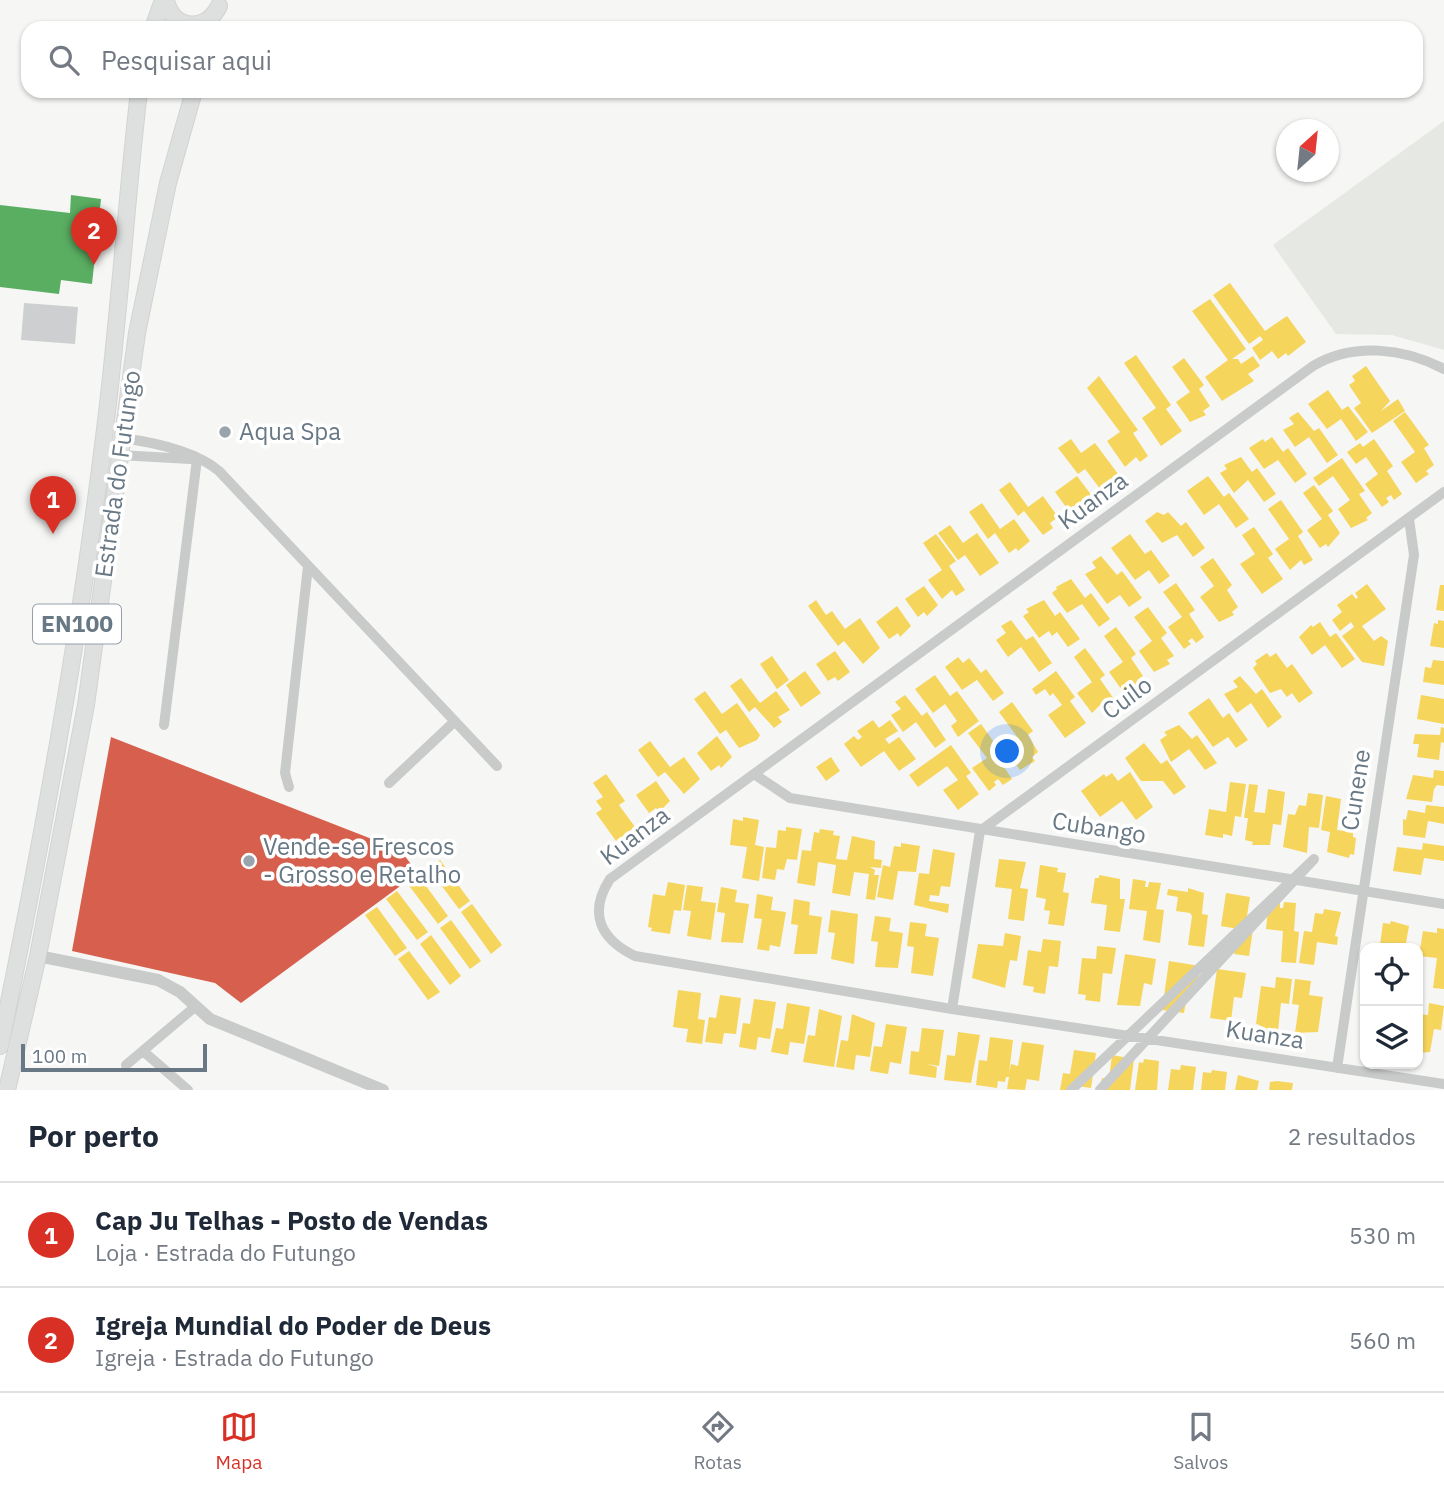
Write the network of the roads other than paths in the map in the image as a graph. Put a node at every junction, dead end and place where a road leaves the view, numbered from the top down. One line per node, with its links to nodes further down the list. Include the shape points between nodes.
1 (164, 0): 3 (highway); 4 (highway)
2 (220, 3): 5 (highway); 6 (highway)
3 (156, 21)
4 (177, 21)
5 (206, 21)
6 (215, 21)
7 (138, 98): 28 (highway, Estrada do Futungo / EN100, via 105,429 77,625 47,816)
8 (192, 98): 10 (highway, Estrada do Futungo / EN100, via 160,221)
9 (1444, 369): 19 (street, Kuanza, via 1424,360 1368,350 1326,359)
10 (121, 438): 11 (highway, Estrada do Futungo / EN100); 12 (street, via 153,443)
11 (119, 455): 12 (street); 25 (highway, Estrada do Futungo / EN100, via 86,705)
12 (197, 459): 15 (street, via 219,471); 17 (street)
13 (1444, 492): 14 (street, Cuilo)
14 (1409, 519): 22 (street, Cuilo); 23 (street, Cunene, via 1414,555)
15 (308, 566): 16 (street); 21 (street, via 285,774)
16 (454, 722): 18 (street); 20 (street)
17 (164, 725)
18 (496, 766)
19 (754, 774): 22 (street, Cubango, via 790,798); 27 (street, Kuanza, via 610,879 598,911 604,932 618,948 635,956)
20 (389, 783)
21 (289, 787)
22 (980, 831): 23 (street, Cubango); 27 (street)
23 (1362, 892): 24 (street, Cubango); 31 (street, Cunene)
24 (1444, 904)
25 (38, 956): 26 (street, via 158,980); 33 (highway, Estrada do Futungo / EN100)
26 (196, 1006): 29 (street); 35 (street, via 210,1019)
27 (952, 1009): 31 (street, Kuanza)
28 (0, 1046)
29 (143, 1051): 30 (street); 34 (street)
30 (126, 1065)
31 (1337, 1068): 32 (street, Kuanza)
32 (1444, 1084)
33 (7, 1090)
34 (188, 1090)
35 (383, 1090)
36 (1071, 1090): 37 (street, via 1314,859)
37 (1100, 1090)

